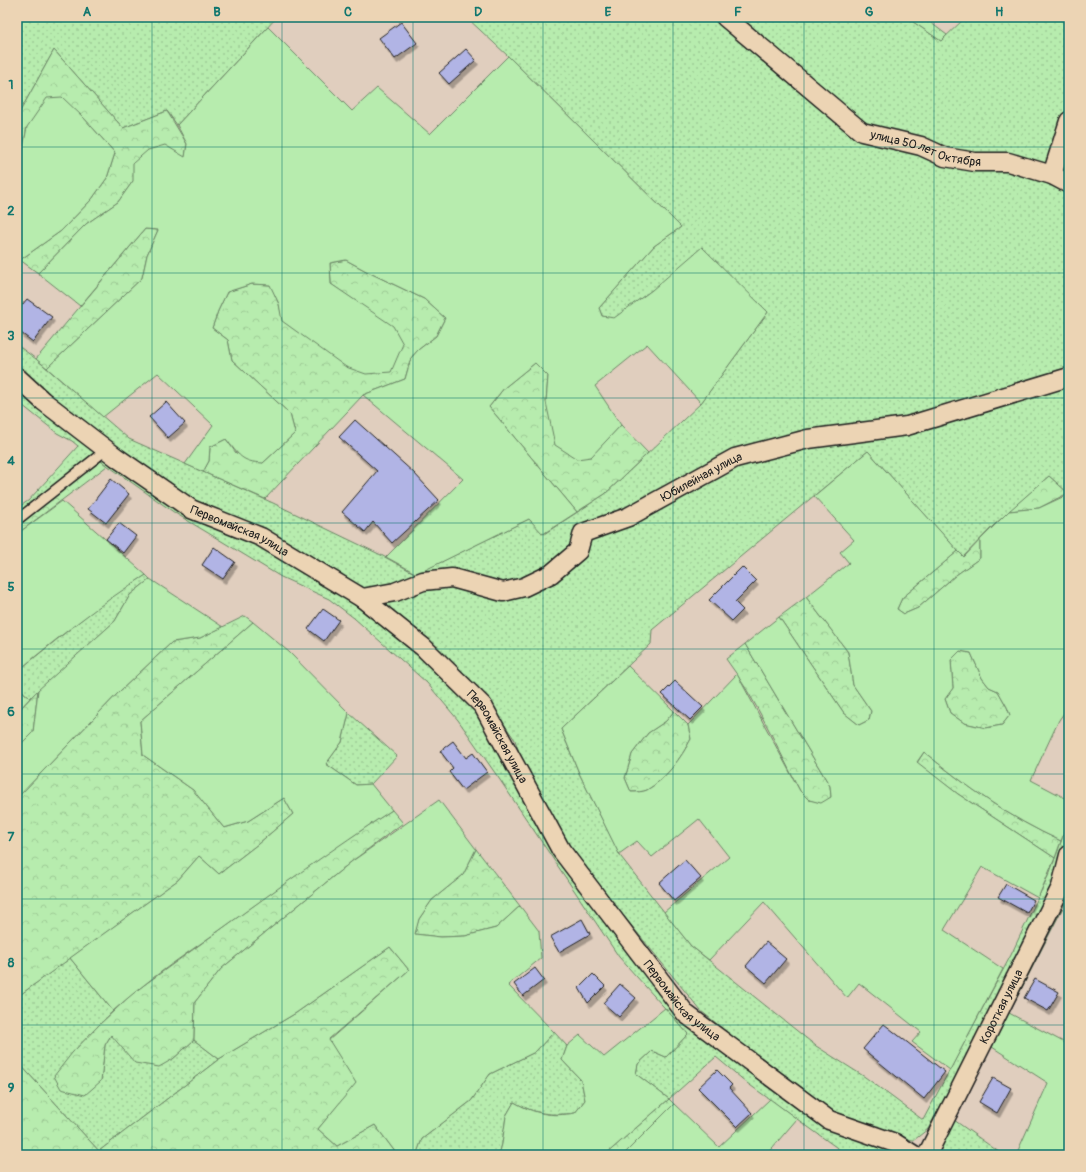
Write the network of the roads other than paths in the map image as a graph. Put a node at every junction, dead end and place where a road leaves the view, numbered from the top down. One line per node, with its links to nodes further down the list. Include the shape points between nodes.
1 (725, 17): 3 (street, улица 50 лет Октября, via 862,132 921,146 945,157 974,162 1008,162)
2 (1069, 121): 3 (street)
3 (1052, 175): 4 (street, улица 50 лет Октября)
4 (1069, 184)
5 (17, 377): 7 (street, Первомайская улица, via 43,401)
6 (1069, 377): 9 (street, Юбилейная улица, via 907,426 808,439 735,458 628,517 583,533 578,551 551,574 524,587 503,592 452,578 423,581 395,592)
7 (106, 450): 8 (lane); 9 (street, Первомайская улица, via 191,509 261,537)
8 (17, 520)
9 (362, 598): 11 (street, Первомайская улица, via 423,647 483,706 561,850 686,1014 829,1120 895,1143)
10 (1069, 855): 12 (street, Короткая улица, via 1061,887)
11 (914, 1155)
12 (927, 1155)

